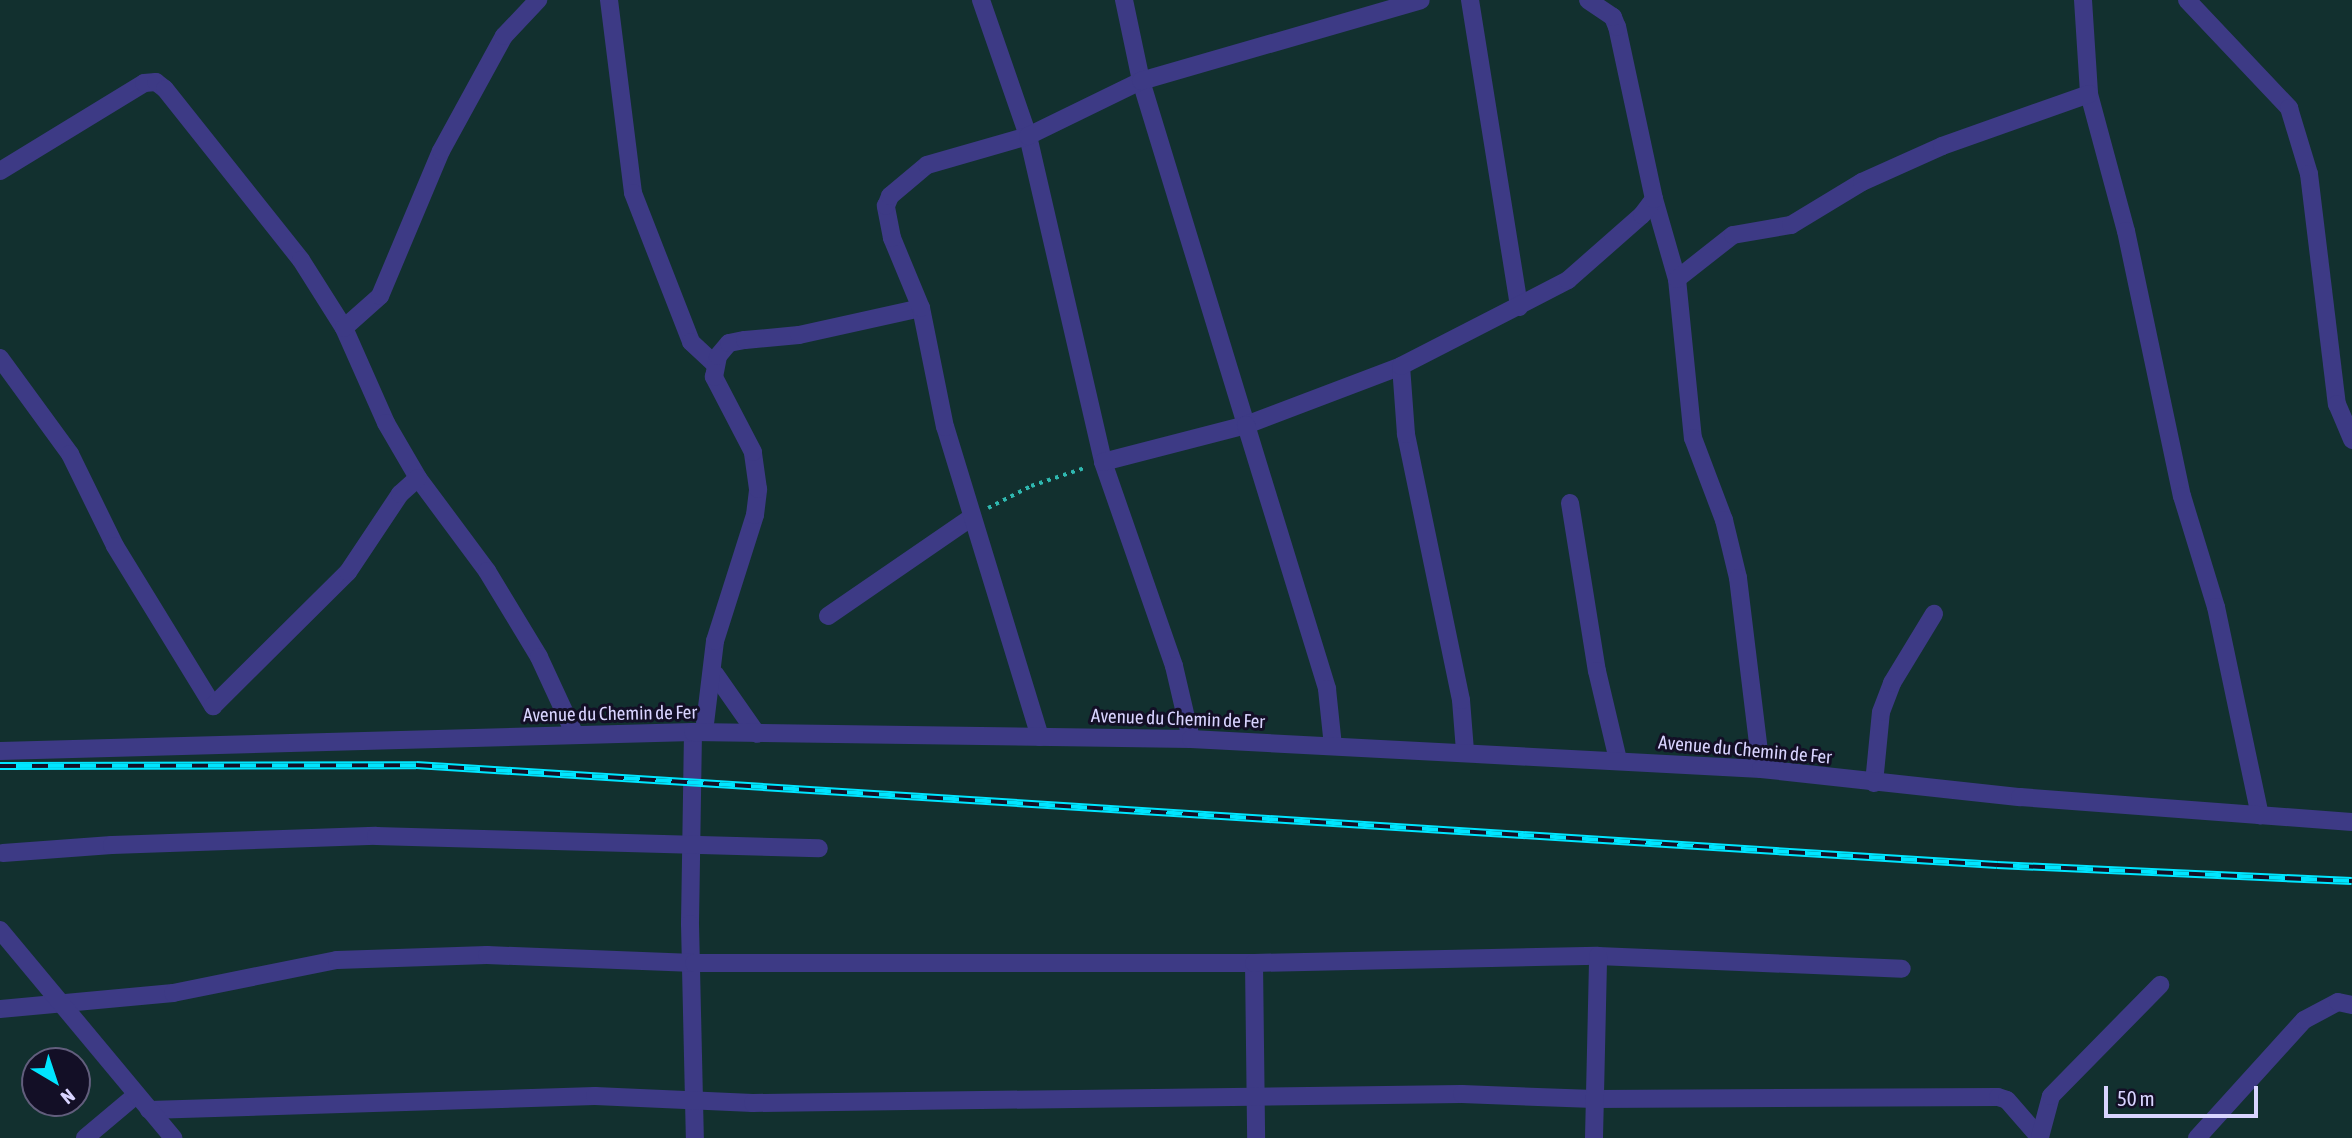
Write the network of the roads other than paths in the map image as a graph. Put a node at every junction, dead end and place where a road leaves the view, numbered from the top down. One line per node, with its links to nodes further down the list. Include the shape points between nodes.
1 (609, 0): 20 (street, via 633,193 691,342)
2 (981, 0): 12 (street)
3 (1124, 0): 10 (street)
4 (1421, 0): 10 (street)
5 (1470, 0): 16 (street)
6 (1588, 0): 14 (street, via 1613,17 1617,27)
7 (2083, 0): 11 (street)
8 (2187, 0): 23 (street, via 2289,108 2309,174 2337,404)
9 (532, 3): 18 (street, via 504,36 441,151 380,296)
10 (1141, 81): 12 (street); 22 (street)
11 (2089, 94): 15 (street, via 1942,146 1863,182 1791,225 1733,235); 42 (street, via 2126,231 2182,496 2216,607)
12 (1028, 136): 17 (street, via 927,165 890,196 886,206 892,238); 24 (street)
13 (0, 171): 18 (street, via 144,83 156,82 301,260)
14 (1654, 199): 15 (street); 16 (street, via 1585,267)
15 (1677, 279): 40 (street, via 1693,438 1724,520 1738,578)
16 (1519, 307): 21 (street)
17 (921, 308): 20 (street, via 799,335 729,343); 27 (street, via 945,427)
18 (344, 328): 25 (street, via 361,374)
19 (0, 358): 25 (street, via 69,454 115,546 213,706 348,572 400,494)
20 (715, 364): 30 (street, via 714,377 753,452 758,489 755,515 715,641)
21 (1401, 366): 22 (street); 38 (street, via 1406,434 1461,700)
22 (1246, 425): 24 (street); 36 (street, via 1326,689)
23 (2352, 440)
24 (1103, 462): 35 (street, via 1174,666)
25 (418, 478): 33 (street, via 487,571 550,677)
26 (1570, 503): 39 (street, via 1597,671)
27 (972, 517): 29 (street); 34 (street)
28 (1934, 614): 41 (street, via 1892,683 1881,712)
29 (828, 616)
30 (715, 674): 31 (street); 32 (street)
31 (698, 732): 32 (street, Avenue du Chemin de Fer); 33 (street, Avenue du Chemin de Fer); 44 (street)
32 (757, 734): 34 (street, Avenue du Chemin de Fer)
33 (575, 735): 37 (street, Avenue du Chemin de Fer)
34 (1040, 737): 35 (street, Avenue du Chemin de Fer)
35 (1191, 739): 36 (street, Avenue du Chemin de Fer)
36 (1333, 747): 38 (street, Avenue du Chemin de Fer)
37 (0, 751)
38 (1465, 751): 39 (street, Avenue du Chemin de Fer)
39 (1618, 760): 40 (street, Avenue du Chemin de Fer)
40 (1761, 769): 41 (street, Avenue du Chemin de Fer)
41 (1874, 783): 42 (street, Avenue du Chemin de Fer)
42 (2260, 815): 43 (street, Avenue du Chemin de Fer)
43 (2352, 822)
44 (691, 842): 45 (street); 46 (street, via 376,836); 49 (street)
45 (819, 848)
46 (3, 853)
47 (0, 930): 53 (street)
48 (1598, 956): 50 (street); 51 (street); 58 (street)
49 (694, 963): 50 (street); 53 (street, via 487,955 338,960 173,993); 59 (street)
50 (1254, 963): 57 (street)
51 (1902, 969)
52 (2160, 985): 66 (street, via 2051,1097)
53 (63, 1002): 55 (street); 56 (street)
54 (2352, 1005): 67 (street, via 2338,1002 2304,1020)
55 (0, 1009)
56 (136, 1095): 60 (street); 61 (street)
57 (1255, 1099): 58 (street, via 1462,1094); 59 (street); 64 (street)
58 (1594, 1099): 65 (street); 66 (street, via 1998,1097 2007,1100)
59 (694, 1100): 60 (street, via 595,1096 417,1099); 63 (street)
60 (149, 1110): 62 (street)
61 (85, 1138)
62 (173, 1138)
63 (695, 1138)
64 (1256, 1138)
65 (1594, 1138)
66 (2040, 1138)
67 (2197, 1138)

